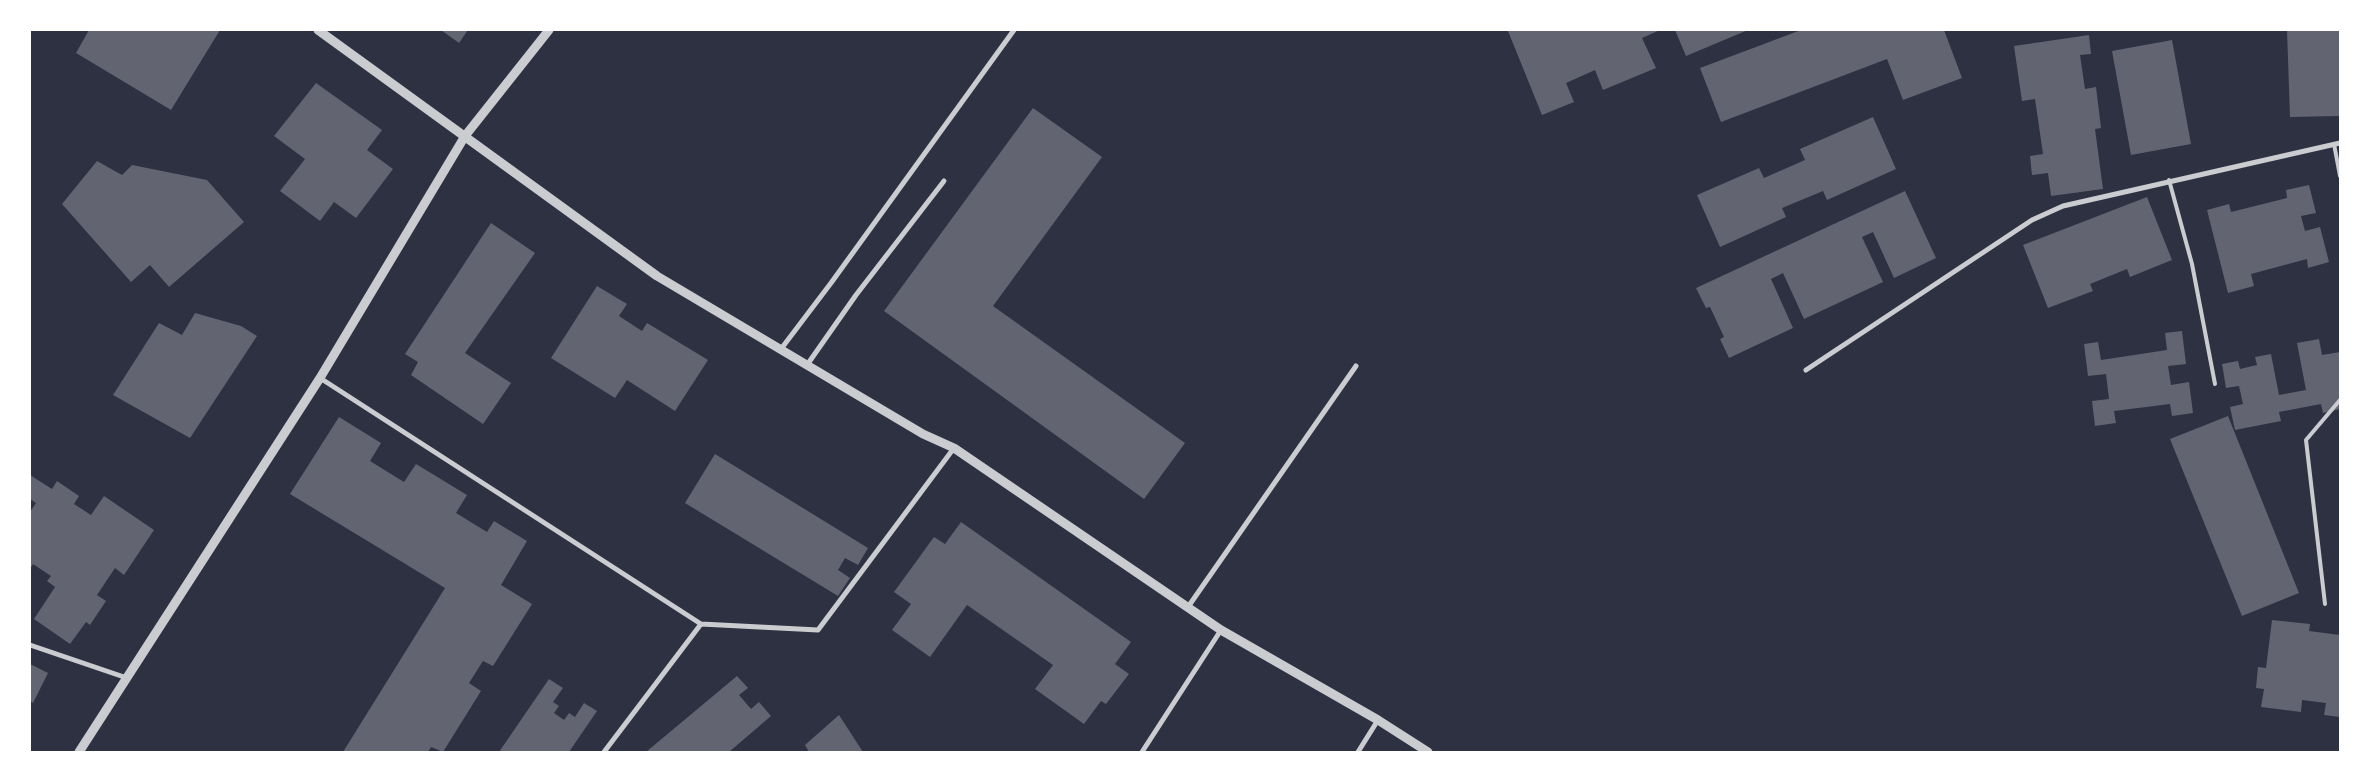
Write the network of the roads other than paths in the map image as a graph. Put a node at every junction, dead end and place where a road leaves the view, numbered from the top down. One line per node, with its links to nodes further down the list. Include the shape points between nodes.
1 (318, 30): 4 (street)
2 (549, 30): 4 (street)
3 (1014, 30): 9 (street)
4 (465, 136): 9 (street, via 657,276); 13 (street)
5 (2337, 144): 6 (lane); 7 (street)
6 (2340, 176)
7 (2169, 180): 12 (street, via 2062,206 2032,220); 14 (lane, via 2192,264)
8 (944, 181): 10 (street, via 856,295)
9 (781, 349): 10 (street)
10 (808, 365): 16 (street, via 923,434)
11 (1356, 366): 18 (street)
12 (1806, 370)
13 (320, 378): 19 (street); 22 (street)
14 (2215, 384)
15 (2340, 400): 17 (lane, via 2306,440)
16 (954, 448): 18 (street); 19 (street, via 818,630)
17 (2326, 604)
18 (1188, 607): 20 (street)
19 (702, 624): 25 (street)
20 (1221, 630): 23 (street); 26 (street)
21 (30, 645): 22 (street)
22 (128, 678): 24 (street)
23 (1378, 720): 27 (street); 28 (street)
24 (79, 752)
25 (604, 752)
26 (1142, 752)
27 (1358, 752)
28 (1428, 752)

